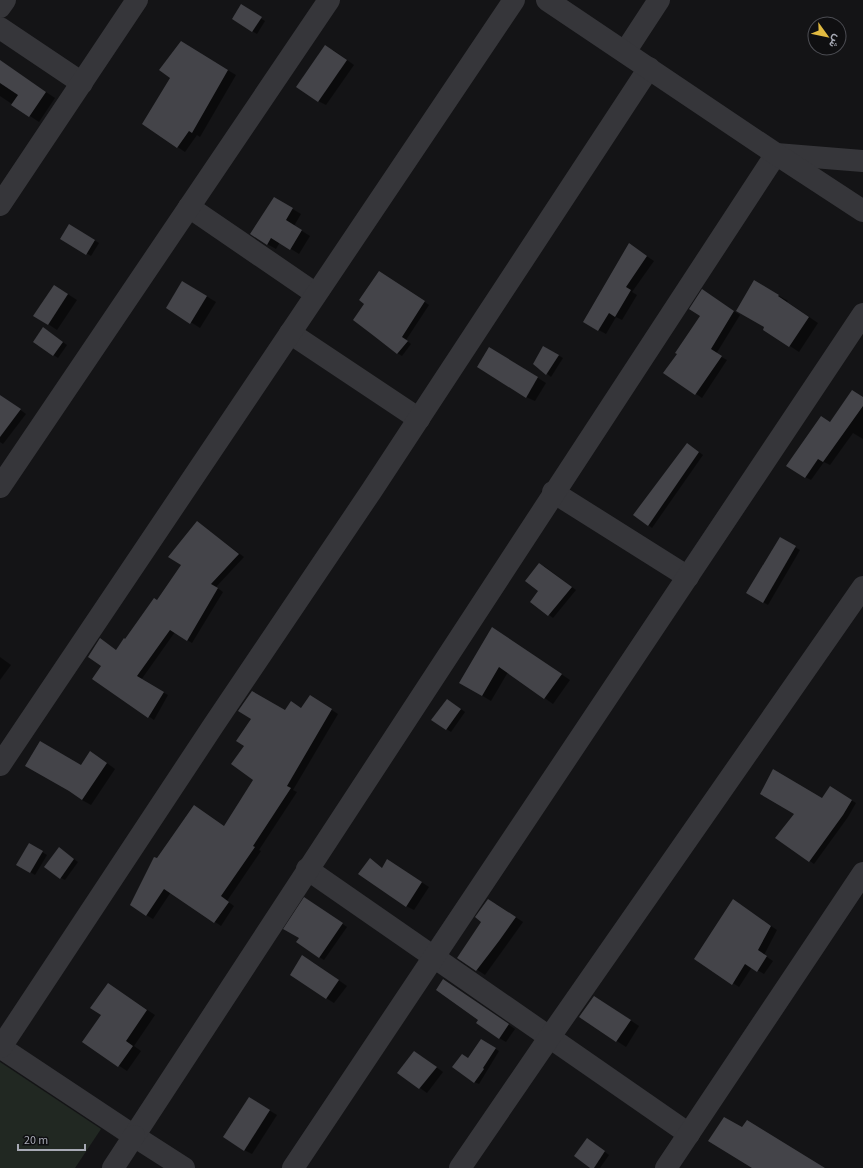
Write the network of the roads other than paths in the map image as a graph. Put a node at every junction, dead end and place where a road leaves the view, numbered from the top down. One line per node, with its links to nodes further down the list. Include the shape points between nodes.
1 (5, 0): 7 (street)
2 (137, 0): 11 (street)
3 (329, 0): 15 (street)
4 (514, 0): 17 (street)
5 (547, 0): 9 (street)
6 (659, 0): 9 (street)
7 (0, 7)
8 (0, 28): 11 (street)
9 (625, 52): 10 (street)
10 (650, 68): 12 (street); 20 (street)
11 (82, 83): 14 (street)
12 (776, 154): 13 (street); 16 (street); 22 (street)
13 (863, 161)
14 (0, 205)
15 (189, 207): 17 (street); 21 (street)
16 (863, 211)
17 (316, 294): 19 (street)
18 (863, 314): 23 (street)
19 (290, 333): 20 (street); 25 (street)
20 (419, 419): 30 (street)
21 (0, 487)
22 (554, 492): 23 (street); 26 (street)
23 (688, 577): 28 (street)
24 (863, 587): 29 (street)
25 (0, 765)
26 (307, 869): 28 (street); 32 (street)
27 (863, 873): 31 (street)
28 (434, 958): 29 (street); 35 (street)
29 (549, 1038): 31 (street); 36 (street)
30 (1, 1047): 32 (street)
31 (689, 1134): 37 (street)
32 (134, 1136): 33 (street); 34 (street)
33 (113, 1168)
34 (184, 1168)
35 (293, 1168)
36 (460, 1168)
37 (666, 1168)

